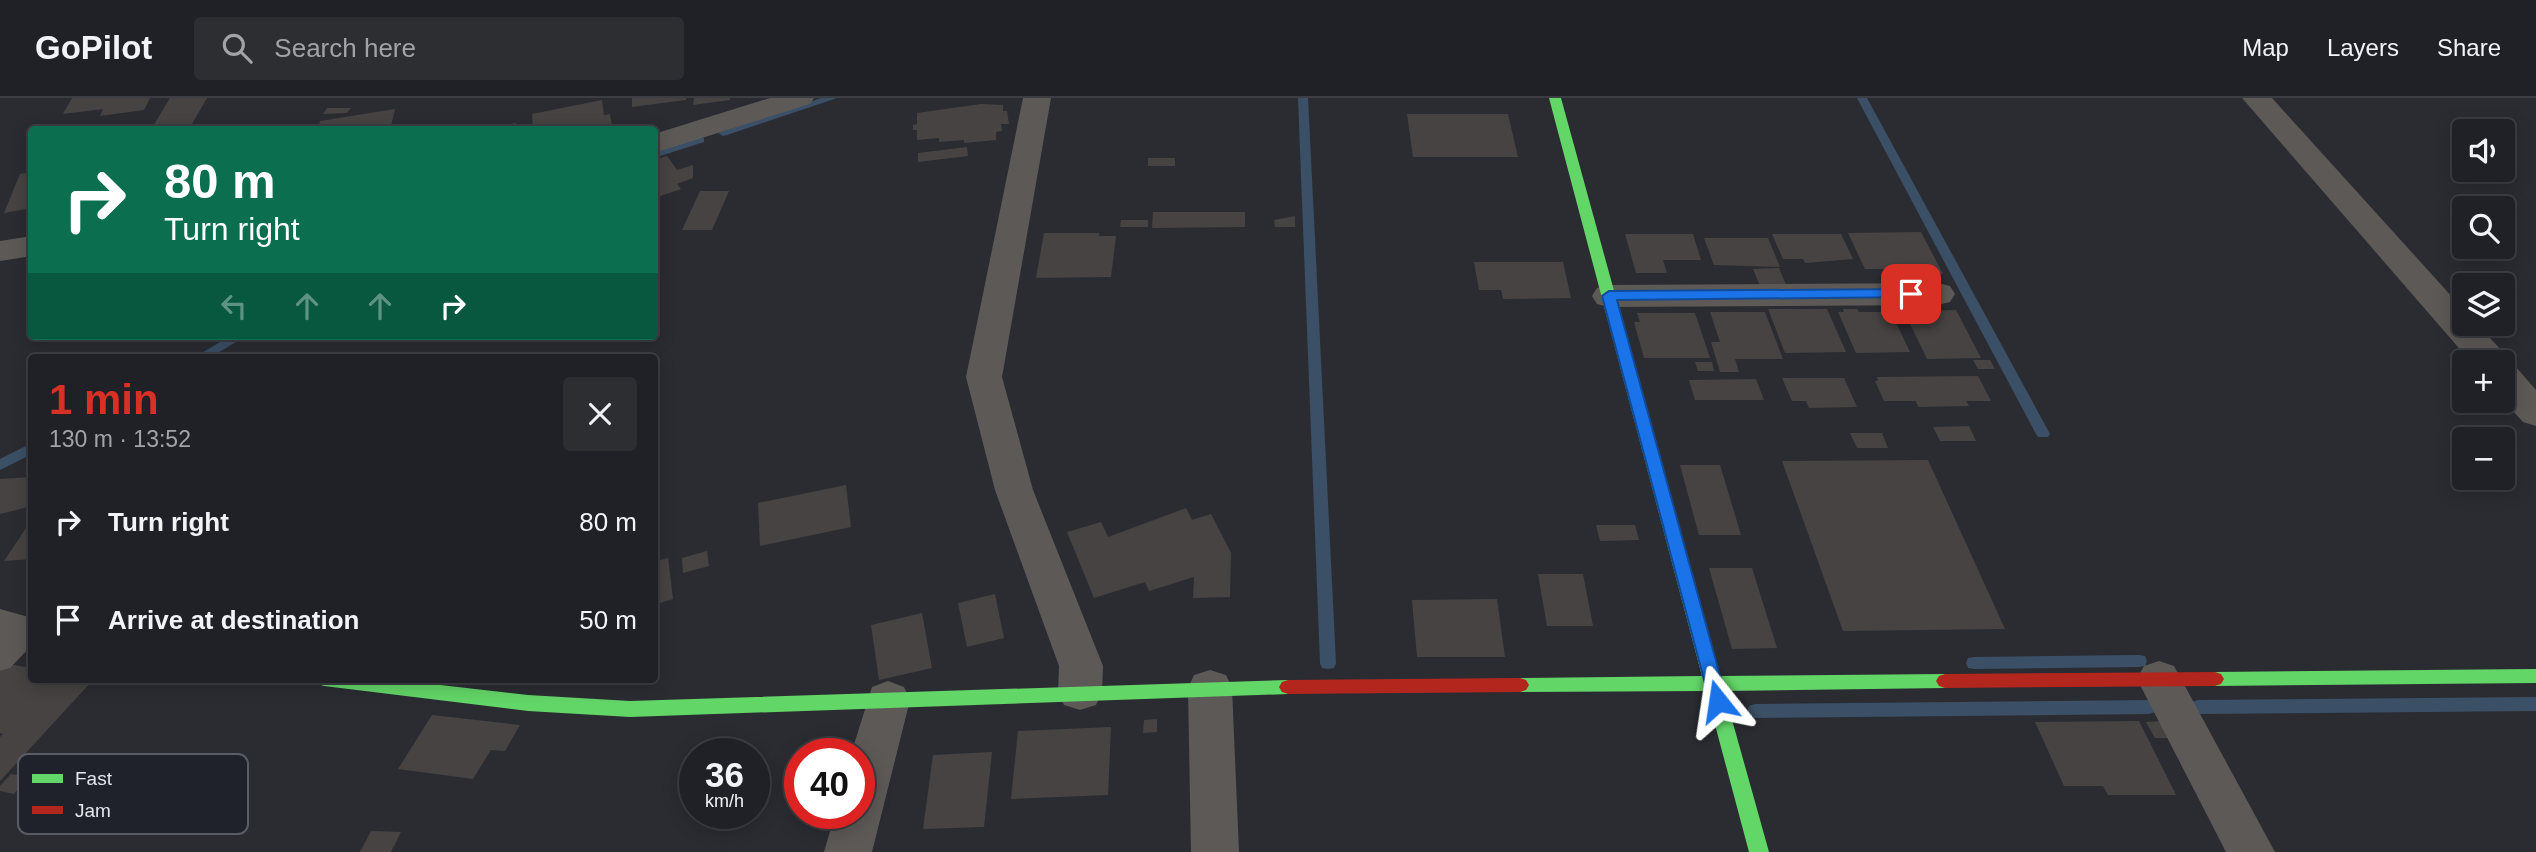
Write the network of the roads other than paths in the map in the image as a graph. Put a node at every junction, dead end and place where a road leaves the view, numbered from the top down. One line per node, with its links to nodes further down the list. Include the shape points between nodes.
1 (800, 98): 5 (street)
2 (1037, 98): 18 (street, via 984,377 1014,490 1081,666)
3 (1555, 98): 9 (street)
4 (2256, 98): 10 (street)
5 (658, 143)
6 (28, 247): 7 (street)
7 (0, 251)
8 (1938, 294): 9 (street)
9 (1609, 296): 15 (street)
10 (2480, 350)
11 (2515, 389): 12 (street)
12 (2536, 412)
13 (2536, 676): 14 (street)
14 (2159, 679): 15 (street); 25 (street)
15 (1713, 682): 17 (street); 24 (street)
16 (358, 683): 19 (street, via 528,703 630,709)
17 (1210, 688): 18 (street); 23 (street)
18 (1080, 692): 19 (street)
19 (888, 700): 20 (street)
20 (875, 748)
21 (854, 829): 22 (street)
22 (848, 852)
23 (1215, 852)
24 (1759, 852)
25 (2250, 852)

